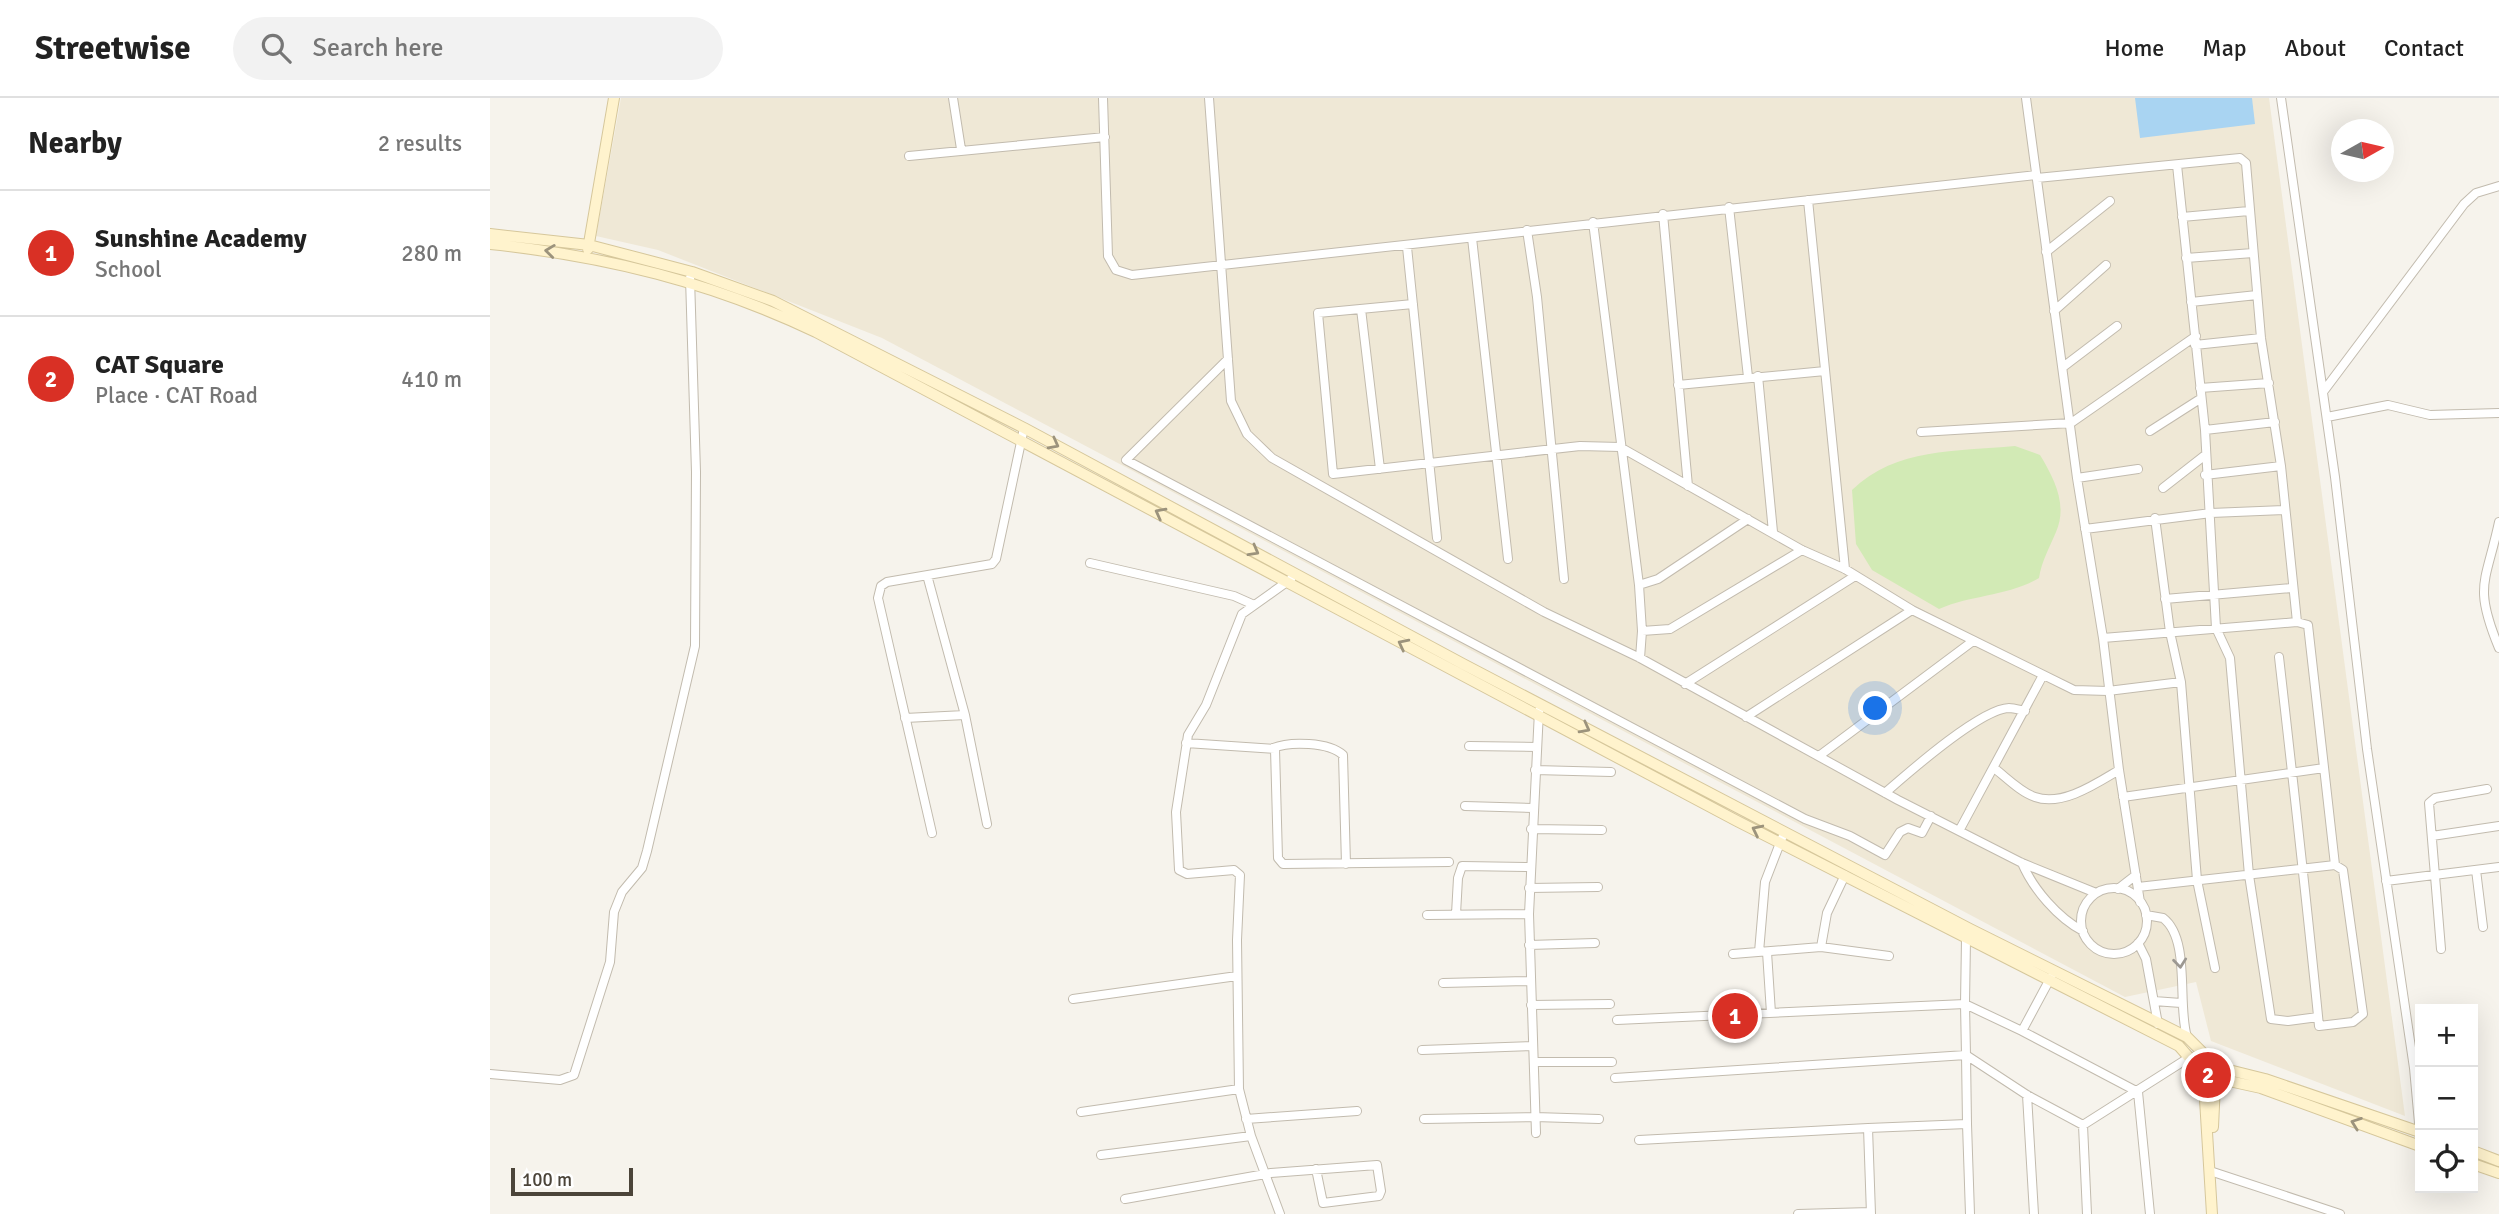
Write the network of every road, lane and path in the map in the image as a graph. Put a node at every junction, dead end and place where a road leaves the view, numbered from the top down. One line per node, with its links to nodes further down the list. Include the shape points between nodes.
1 (614, 98): 25 (street)
2 (953, 98): 8 (street)
3 (1103, 98): 7 (street)
4 (1209, 98): 30 (street)
5 (2026, 98): 11 (street)
6 (2281, 98): 48 (street)
7 (1105, 137): 8 (street); 30 (street, via 1108,256 1116,270 1132,275)
8 (961, 149): 9 (street)
9 (909, 156)
10 (2177, 164): 11 (street); 16 (street, via 2244,160); 18 (street)
11 (2037, 177): 13 (street); 26 (street)
12 (2499, 186): 48 (street, via 2476,193 2464,204)
13 (1808, 200): 15 (street); 42 (street)
14 (2110, 201): 26 (street)
15 (1729, 206): 17 (street); 44 (street)
16 (2249, 211): 18 (street); 27 (street)
17 (1663, 214): 19 (street); 46 (street)
18 (2182, 217): 28 (street)
19 (1592, 222): 20 (street); 58 (street)
20 (1527, 230): 22 (street); 59 (street)
21 (490, 234): 25 (street)
22 (1472, 238): 24 (street); 60 (street)
23 (490, 244): 25 (street, one-way to 23)
24 (1406, 247): 30 (street); 34 (street)
25 (588, 251): 31 (street)
26 (2046, 252): 36 (street)
27 (2253, 253): 28 (street); 32 (street)
28 (2186, 258): 33 (street)
29 (2106, 265): 36 (street)
30 (1223, 267): 40 (street)
31 (691, 277): 57 (street, via 768,309); 196 (street, via 695,646 647,851 642,868 622,892 614,912 610,962 573,1075 560,1080)
32 (2257, 295): 33 (street); 38 (street)
33 (2191, 302): 39 (street)
34 (1413, 304): 35 (street); 62 (street)
35 (1361, 309): 64 (street); 64 (street, via 1318,313 1333,474)
36 (2054, 311): 41 (street)
37 (2116, 327): 41 (street)
38 (2261, 338): 39 (street); 45 (street)
39 (2196, 340): 47 (street); 53 (street)
40 (1228, 359): 100 (street, via 1231,401 1247,434 1272,458 1544,612); 128 (street, via 1126,460 1769,800 1885,855 1900,832 1908,828 1922,833)
41 (2063, 367): 53 (street)
42 (1825, 371): 43 (street); 81 (street)
43 (1758, 376): 44 (street); 76 (street)
44 (1748, 377): 46 (street)
45 (2269, 383): 47 (street); 52 (street)
46 (1678, 385): 68 (street)
47 (2200, 387): 49 (street)
48 (2323, 392): 51 (street)
49 (2200, 399): 54 (street); 56 (street)
50 (2499, 413): 51 (street, via 2430,415 2388,405)
51 (2327, 417): 150 (street)
52 (2275, 422): 54 (street); 63 (street)
53 (2071, 423): 55 (street); 67 (street)
54 (2205, 430): 61 (street)
55 (1921, 432)
56 (2150, 432)
57 (1023, 433): 82 (street, via 996,559 992,564); 84 (street)
58 (1620, 447): 59 (street); 68 (street); 86 (street)
59 (1552, 450): 60 (street); 85 (street)
60 (1494, 456): 62 (street); 79 (street)
61 (2204, 456): 66 (street); 69 (street)
62 (1429, 464): 64 (street); 77 (street)
63 (2281, 466): 66 (street); 70 (street)
64 (1380, 469)
65 (2138, 469): 67 (street)
66 (2205, 475): 71 (street)
67 (2077, 478): 75 (street)
68 (1688, 486): 73 (street)
69 (2163, 488)
70 (2284, 510): 71 (street); 87 (street)
71 (2211, 513): 72 (street); 88 (street)
72 (2155, 518): 75 (street); 89 (street)
73 (1748, 519): 76 (street); 86 (street, via 1658,579)
74 (2499, 522): 98 (street, via 2482,593)
75 (2085, 529): 96 (street)
76 (1773, 532): 78 (street)
77 (1437, 538)
78 (1802, 550): 81 (street); 94 (street, via 1670,629)
79 (1508, 559)
80 (1090, 563): 90 (street)
81 (1845, 569): 83 (street)
82 (927, 575): 107 (street); 109 (street, via 887,582 878,597)
83 (1855, 576): 91 (street); 103 (street)
84 (1292, 578): 90 (street); 105 (street)
85 (1564, 579)
86 (1639, 585): 94 (street)
87 (2292, 588): 88 (street); 92 (street)
88 (2213, 593): 89 (street); 93 (street)
89 (2165, 599): 95 (street)
90 (1252, 604): 110 (street, via 1232,634 1206,705)
91 (1912, 610): 97 (street); 108 (street)
92 (2297, 622): 93 (street); 116 (street, via 2308,625)
93 (2216, 628): 95 (street); 121 (street, via 2230,658)
94 (1642, 631): 100 (street)
95 (2170, 632): 96 (street); 102 (street)
96 (2103, 638): 104 (street)
97 (1973, 641): 101 (street); 114 (street)
98 (2499, 648)
99 (2279, 657): 120 (street)
100 (1640, 658): 103 (street)
101 (2042, 677): 104 (street, via 2074,690); 106 (street)
102 (2181, 682): 104 (street); 122 (street)
103 (1685, 684): 108 (street)
104 (2108, 691): 118 (street)
105 (1540, 710): 112 (street); 136 (street)
106 (2025, 711): 115 (street); 124 (street, via 1996,711 1934,750)
107 (965, 715): 109 (street); 129 (street)
108 (1746, 717): 114 (street)
109 (905, 718): 134 (street)
110 (1186, 743): 113 (street); 174 (street, via 1175,812 1180,870 1187,874 1234,870 1240,875)
111 (1469, 746): 112 (street)
112 (1536, 747): 117 (street)
113 (1273, 748): 139 (street, via 1278,859 1283,864); 139 (street, via 1307,745 1343,755)
114 (1819, 756): 124 (street)
115 (1994, 768): 118 (street, via 2039,799 2061,798); 133 (street)
116 (2324, 768): 120 (street); 140 (street)
117 (1535, 770): 119 (street); 127 (street)
118 (2119, 770): 125 (street)
119 (1611, 772)
120 (2292, 773): 121 (street); 143 (street)
121 (2239, 780): 122 (street); 147 (street)
122 (2187, 786): 125 (street); 149 (street)
123 (2487, 789): 135 (street, via 2435,798 2429,807)
124 (1885, 793): 128 (street)
125 (2123, 797): 146 (street)
126 (1465, 806): 127 (street)
127 (1532, 808): 131 (street)
128 (1931, 816): 133 (street)
129 (988, 824)
130 (2499, 826): 135 (street)
131 (1531, 829): 132 (street); 141 (street)
132 (1602, 830)
133 (1959, 831): 138 (street)
134 (932, 833)
135 (2432, 836): 145 (street)
136 (1782, 837): 148 (street); 169 (street, via 1765,882); 173 (street)
137 (1449, 862): 139 (street)
138 (2022, 863): 155 (street); 162 (street, via 2067,923)
139 (1346, 864)
140 (2334, 864): 143 (street); 184 (street, via 2343,870 2363,1014 2353,1022 2319,1027)
141 (1530, 867): 153 (street); 157 (street, via 1462,866)
142 (2499, 867): 144 (street)
143 (2302, 870): 147 (street); 184 (street)
144 (2476, 870): 145 (street); 161 (street)
145 (2435, 874): 150 (street); 168 (street)
146 (2136, 875): 152 (street); 154 (street)
147 (2249, 875): 149 (street); 184 (street, via 2271,1019)
148 (1845, 876): 163 (street); 167 (street, via 1827,913)
149 (2197, 880): 152 (street); 172 (street)
150 (2386, 881): 195 (street)
151 (1598, 887): 153 (street)
152 (2138, 887): 156 (street)
153 (1529, 888): 158 (street)
154 (2118, 889): 155 (street); 156 (street)
155 (2096, 893): 162 (street, via 2083,910)
156 (2140, 902): 160 (street)
157 (1456, 914): 158 (street); 159 (street)
158 (1529, 914): 166 (street)
159 (1427, 915)
160 (2146, 915): 165 (street, via 2144,935); 179 (street, one-way to 179, via 2163,918 2175,934)
161 (2483, 927)
162 (2082, 932): 165 (street, via 2094,947 2112,954)
163 (1966, 939): 173 (street); 181 (street)
164 (1595, 943): 166 (street)
165 (2138, 943): 178 (street, via 2146,959)
166 (1530, 945): 175 (street)
167 (1821, 947): 169 (street); 171 (street)
168 (2441, 949)
169 (1763, 952): 170 (street); 183 (street)
170 (1733, 954)
171 (1889, 956)
172 (2215, 968)
173 (2051, 975): 186 (street); 187 (street)
174 (1237, 976): 177 (street); 199 (street)
175 (1530, 981): 176 (street); 182 (street)
176 (1443, 983)
177 (1073, 999)
178 (2154, 1002): 179 (street); 186 (street)
179 (2181, 1003): 188 (street)
180 (1611, 1004): 182 (street)
181 (1965, 1004): 183 (street); 187 (street); 191 (street)
182 (1531, 1005): 189 (street)
183 (1771, 1013): 185 (street)
184 (2318, 1017)
185 (1617, 1020)
186 (2156, 1028): 188 (street); 192 (street)
187 (2022, 1031): 201 (street)
188 (2187, 1037): 197 (street)
189 (1533, 1046): 190 (street); 193 (street)
190 (1422, 1050)
191 (1966, 1055): 198 (street); 202 (street); 209 (street)
192 (2190, 1057): 197 (street, via 2199,1069); 201 (street)
193 (1534, 1062): 194 (street); 205 (street)
194 (1612, 1062)
195 (2417, 1067)
196 (490, 1074)
197 (2214, 1075): 200 (street); 222 (street)
198 (1615, 1078)
199 (1239, 1089): 204 (street); 206 (street)
200 (2277, 1089): 212 (street); 216 (street, one-way to 200)
201 (2138, 1092): 210 (street); 232 (street)
202 (2027, 1095): 210 (street); 230 (street)
203 (1357, 1111): 206 (street)
204 (1081, 1112)
205 (1535, 1117): 207 (street); 208 (street); 213 (street)
206 (1246, 1119): 214 (street)
207 (1424, 1119)
208 (1598, 1119)
209 (1967, 1124): 211 (street); 229 (street)
210 (2083, 1125): 231 (street)
211 (1868, 1128): 215 (street); 226 (street)
212 (2415, 1131)
213 (1536, 1133)
214 (1251, 1136): 218 (street); 224 (street)
215 (1639, 1140)
216 (2415, 1144)
217 (2478, 1153): 219 (street)
218 (1101, 1155)
219 (2499, 1161)
220 (2478, 1166): 223 (street)
221 (1316, 1169): 221 (street, via 1323,1203 1379,1196 1381,1191 1377,1165); 224 (street)
222 (2213, 1172): 233 (street); 234 (street); 235 (street)
223 (2499, 1173)
224 (1265, 1175): 225 (street); 227 (street)
225 (1125, 1199)
226 (1871, 1213): 228 (street)
227 (1280, 1214)
228 (1798, 1214)
229 (1970, 1214)
230 (2034, 1214)
231 (2087, 1214)
232 (2150, 1214)
233 (2212, 1214)
234 (2218, 1214)
235 (2340, 1214)

